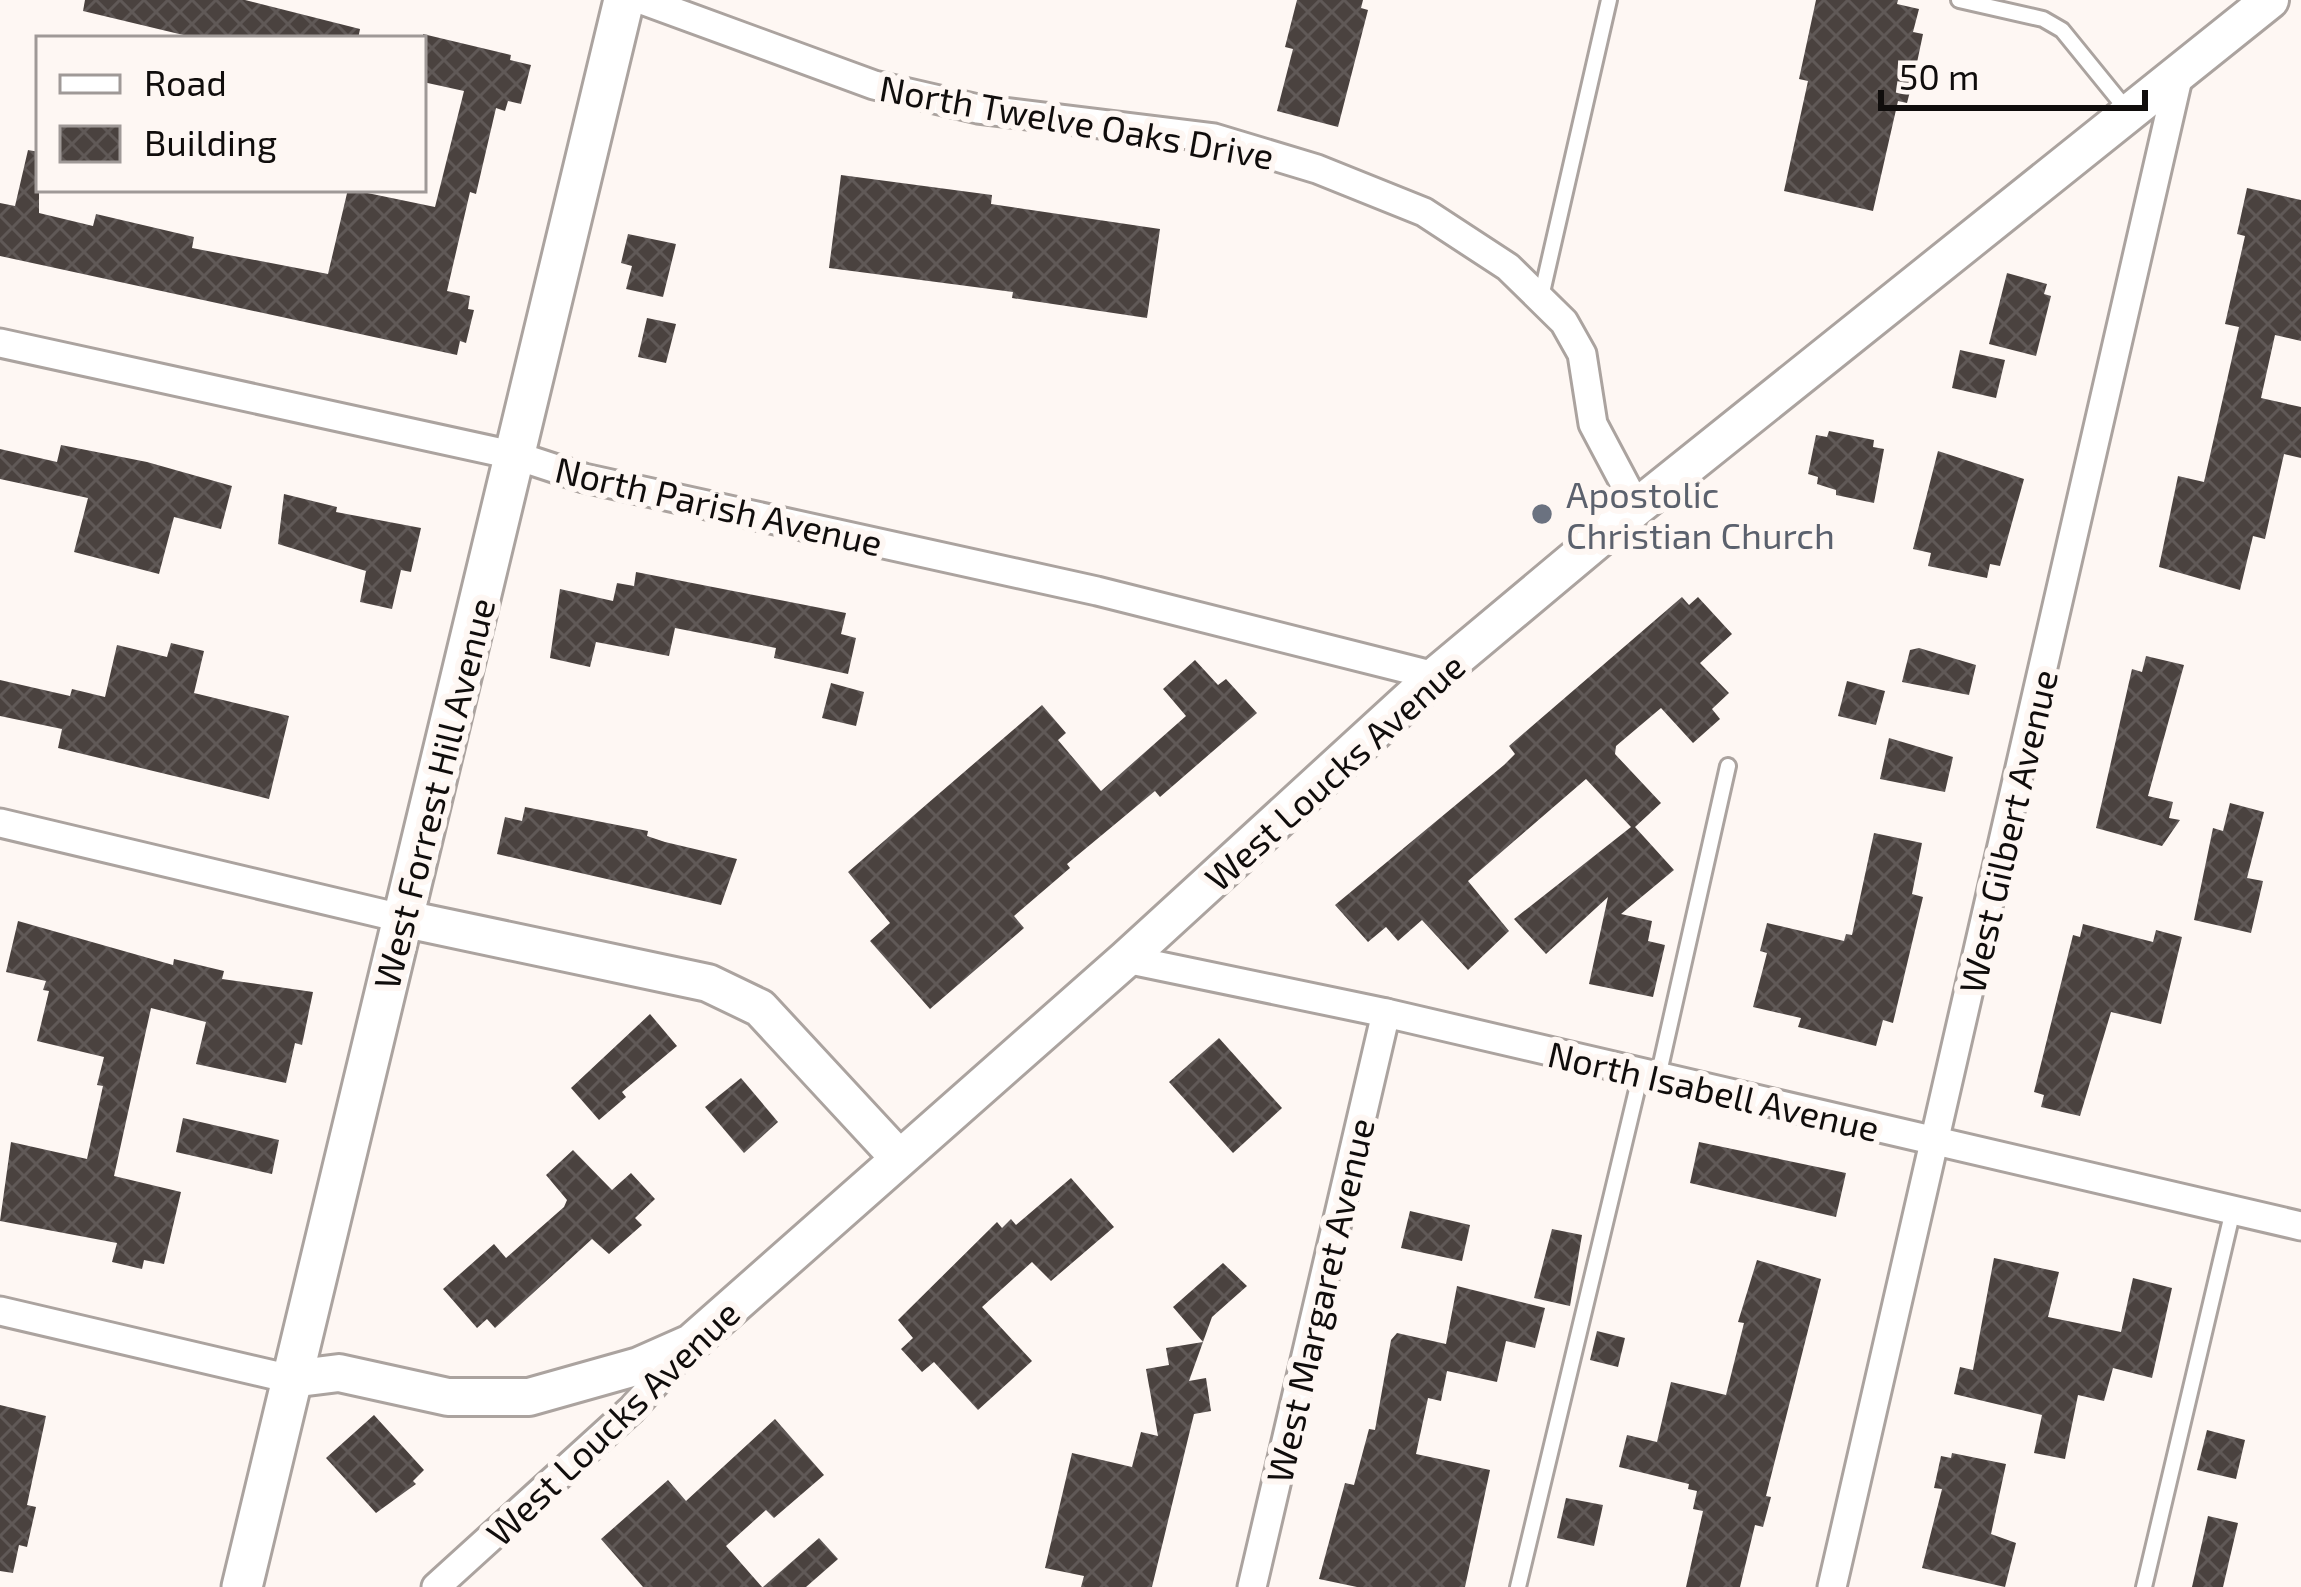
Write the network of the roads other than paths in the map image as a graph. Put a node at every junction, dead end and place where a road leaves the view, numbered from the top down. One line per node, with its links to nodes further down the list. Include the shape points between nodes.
1 (623, 0): 10 (main road, West Forrest Hill Avenue)
2 (642, 0): 8 (street, North Twelve Oaks Drive, via 922,98 1157,129 1282,157 1424,212)
3 (1609, 0): 8 (lane)
4 (1960, 0): 7 (lane, via 2062,30)
5 (2270, 0): 6 (street, West Loucks Avenue)
6 (2180, 74): 7 (street, West Loucks Avenue); 19 (street, West Gilbert Avenue)
7 (2130, 114): 11 (street, West Loucks Avenue)
8 (1540, 297): 11 (street, North Twelve Oaks Drive, via 1582,354 1593,424)
9 (0, 343): 10 (street, North Parish Avenue)
10 (517, 456): 12 (street, North Parish Avenue); 15 (main road, West Forrest Hill Avenue)
11 (1637, 507): 12 (street, West Loucks Avenue)
12 (1435, 676): 16 (street, West Loucks Avenue)
13 (1728, 766): 18 (lane)
14 (0, 823): 15 (street)
15 (401, 918): 20 (street, via 708,983 760,1008); 25 (main road, West Forrest Hill Avenue)
16 (1126, 959): 17 (street, North Isabell Avenue); 20 (street, West Loucks Avenue)
17 (1386, 1013): 18 (street, North Isabell Avenue); 28 (street, West Margaret Avenue)
18 (1650, 1075): 19 (street, North Isabell Avenue); 29 (lane)
19 (1936, 1141): 21 (street, North Isabell Avenue); 30 (street, West Gilbert Avenue)
20 (899, 1158): 24 (street, West Loucks Avenue)
21 (2233, 1210): 22 (street, North Isabell Avenue); 31 (lane)
22 (2301, 1226)
23 (0, 1311): 25 (street)
24 (692, 1343): 25 (street, via 529,1397 448,1397 339,1373); 27 (street, West Loucks Avenue, via 632,1409)
25 (291, 1379): 26 (main road, West Forrest Hill Avenue)
26 (242, 1587)
27 (436, 1587)
28 (1252, 1587)
29 (1518, 1587)
30 (1832, 1587)
31 (2144, 1587)

